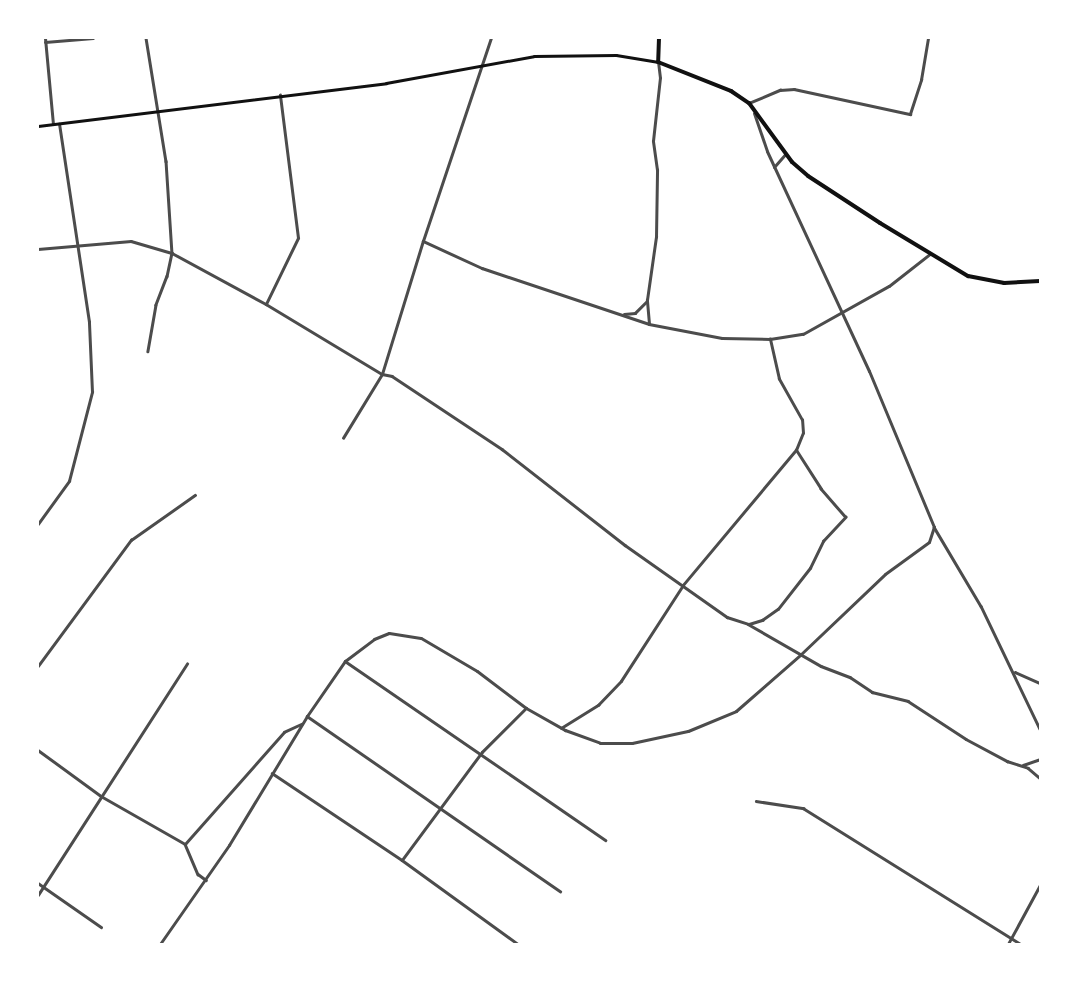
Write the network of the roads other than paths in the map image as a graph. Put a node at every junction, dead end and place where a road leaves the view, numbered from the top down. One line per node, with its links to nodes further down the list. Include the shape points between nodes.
1 (93, 38): 6 (street)
2 (146, 38): 11 (street)
3 (492, 38): 8 (street)
4 (659, 38): 7 (main road)
5 (928, 38): 10 (street, via 921,80 910,114 794,89 780,90)
6 (45, 40): 12 (street)
7 (658, 62): 8 (main road, via 616,54 579,53); 10 (main road, via 731,90); 23 (street, via 660,78 653,141 657,170 656,237)
8 (480, 64): 9 (main road, via 386,83); 17 (street)
9 (280, 95): 11 (main road); 24 (street, via 298,238)
10 (750, 102): 15 (main road); 16 (street)
11 (159, 110): 13 (main road); 20 (street)
12 (53, 124): 13 (main road); 14 (main road)
13 (59, 124): 18 (street)
14 (38, 126)
15 (786, 153): 16 (street); 21 (main road, via 808,176)
16 (774, 167): 25 (street)
17 (423, 240): 26 (street, via 482,268); 30 (street)
18 (76, 245): 19 (street); 20 (street, via 131,241); 34 (street, via 89,322 92,392 69,480)
19 (38, 249)
20 (172, 253): 24 (street); 29 (street, via 168,276 156,305)
21 (930, 254): 22 (main road, via 984,280); 25 (street, via 889,286)
22 (1040, 281)
23 (647, 300): 26 (street, via 634,313); 27 (street)
24 (266, 304): 30 (street)
25 (841, 310): 28 (street, via 803,334); 35 (street)
26 (624, 314): 27 (street)
27 (649, 324): 28 (street, via 722,338)
28 (770, 339): 32 (street, via 779,379 802,420 803,433)
29 (148, 351)
30 (382, 374): 31 (street); 36 (street, via 392,376 502,449)
31 (343, 438)
32 (796, 450): 36 (street); 37 (street, via 821,489 845,517 824,541 810,568 778,609 762,620)
33 (195, 495): 41 (street, via 131,540)
34 (38, 524)
35 (934, 527): 38 (street, via 929,542 885,574); 42 (street, via 981,606)
36 (683, 585): 37 (street, via 727,617); 47 (street, via 621,680 598,705)
37 (748, 624): 38 (street)
38 (800, 655): 47 (street, via 736,711 688,731 632,743 600,743); 52 (street, via 850,677 872,692 908,701 966,739 1006,761)
39 (345, 661): 44 (street, via 374,639 389,633 421,638 477,671); 45 (street); 50 (street)
40 (186, 664): 55 (street)
41 (38, 666)
42 (1014, 671): 43 (street); 48 (street)
43 (1040, 683)
44 (526, 708): 47 (street); 50 (street)
45 (307, 716): 46 (street); 57 (street)
46 (303, 723): 53 (street); 59 (street, via 284,732)
47 (560, 728)
48 (1040, 729)
49 (38, 750): 55 (street)
50 (482, 752): 57 (street); 58 (street)
51 (1040, 759): 52 (street)
52 (1022, 765): 54 (street)
53 (272, 773): 60 (street); 61 (street)
54 (1040, 778)
55 (101, 796): 59 (street); 64 (street)
56 (756, 801): 68 (street, via 803,808)
57 (439, 810): 60 (street); 65 (street)
58 (605, 840)
59 (185, 844): 61 (street, via 198,874)
60 (402, 860): 70 (street)
61 (206, 880): 69 (street)
62 (38, 883): 64 (street)
63 (1040, 886): 68 (street)
64 (44, 888): 66 (street); 67 (street)
65 (560, 891)
66 (38, 895)
67 (101, 927)
68 (1010, 938): 71 (street); 72 (street)
69 (160, 944)
70 (518, 944)
71 (1008, 944)
72 (1021, 944)

